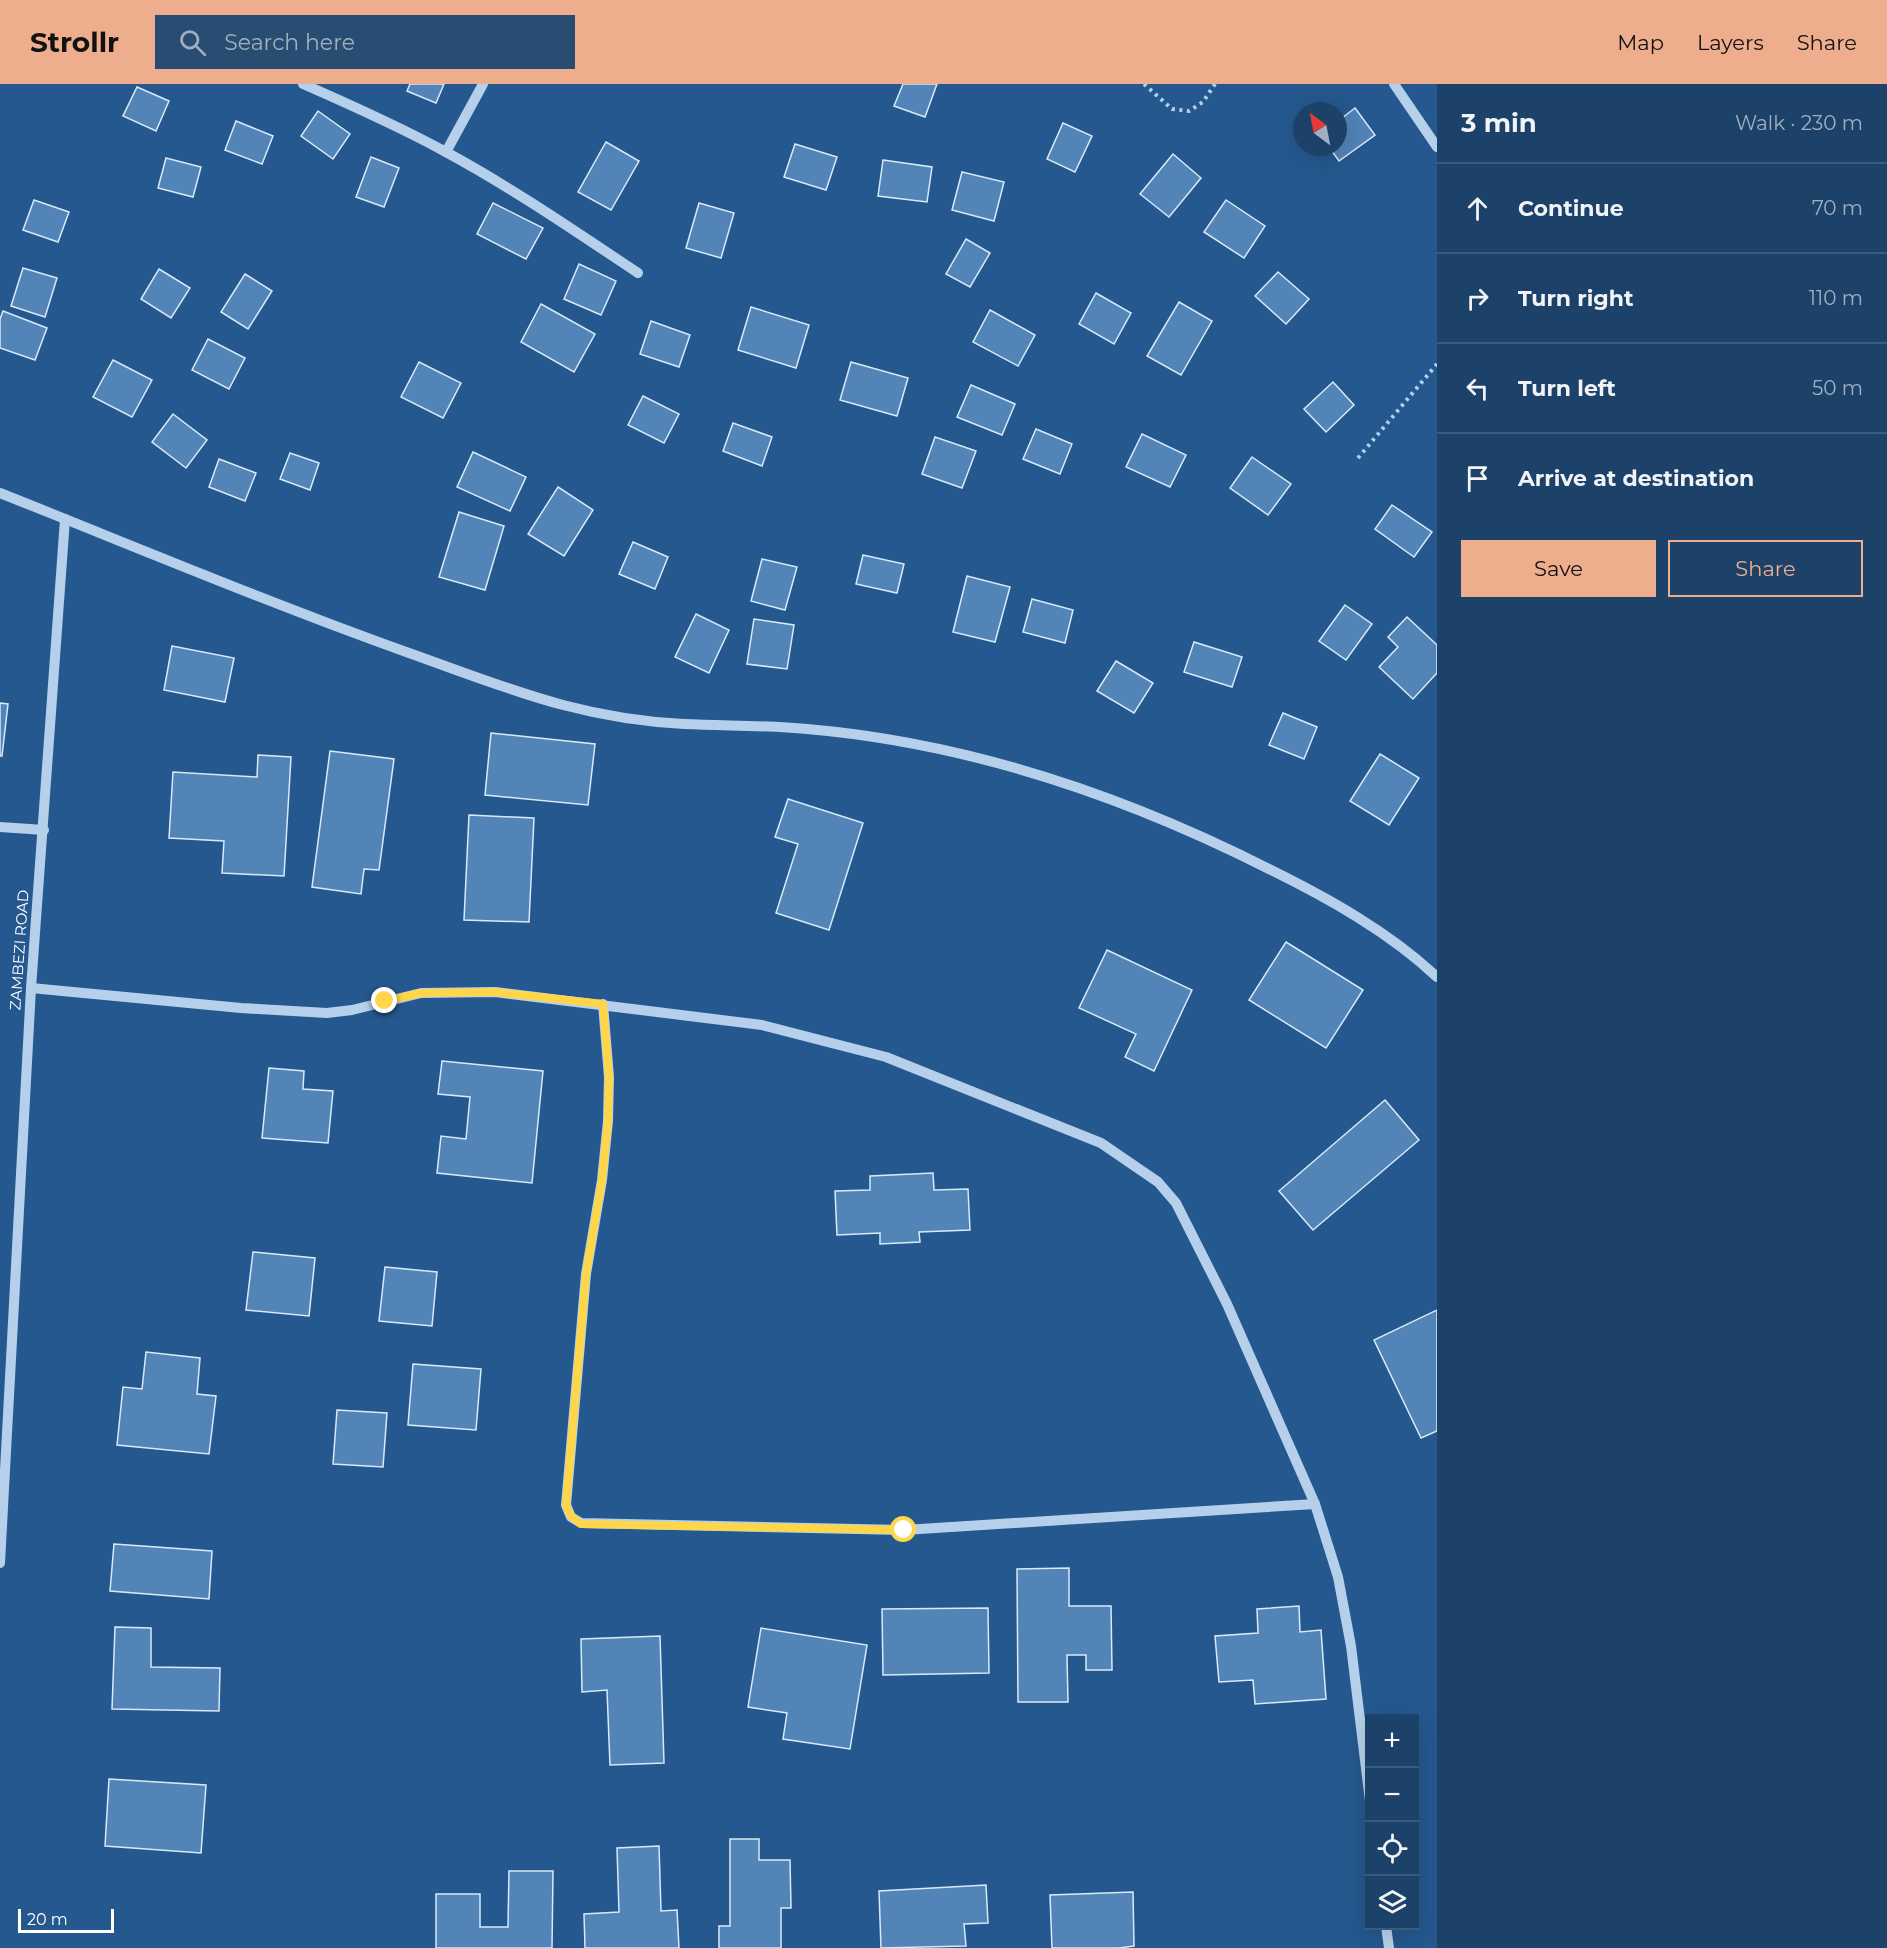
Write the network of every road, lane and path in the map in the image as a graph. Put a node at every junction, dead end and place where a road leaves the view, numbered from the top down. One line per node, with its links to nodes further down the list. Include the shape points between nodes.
1 (303, 84): 7 (street)
2 (483, 84): 7 (street)
3 (1144, 84): 4 (path, via 1172,109 1189,111 1203,102)
4 (1215, 84)
5 (1394, 84): 6 (street)
6 (1437, 147)
7 (446, 152): 8 (street)
8 (638, 273)
9 (1437, 364): 10 (path)
10 (1359, 458)
11 (0, 494): 12 (street)
12 (65, 519): 14 (street, ZAMBEZI ROAD); 15 (street, via 379,642 564,706 681,724 808,729 920,744 1093,793 1238,853 1314,891 1370,926)
13 (0, 827): 14 (street)
14 (44, 830): 16 (street, ZAMBEZI ROAD)
15 (1437, 977)
16 (31, 988): 17 (street, via 327,1013 421,993 459,991); 18 (street, ZAMBEZI ROAD)
17 (603, 1004): 19 (street, via 762,1025 886,1058 1101,1143 1158,1182 1176,1203 1227,1304); 19 (street, via 608,1121 586,1274 566,1505 581,1524 904,1530)
18 (4, 1404): 20 (street, ZAMBEZI ROAD)
19 (1315, 1504): 21 (street, via 1338,1577)
20 (0, 1563)
21 (1366, 1768)
22 (1387, 1930): 23 (street)
23 (1389, 1948)

